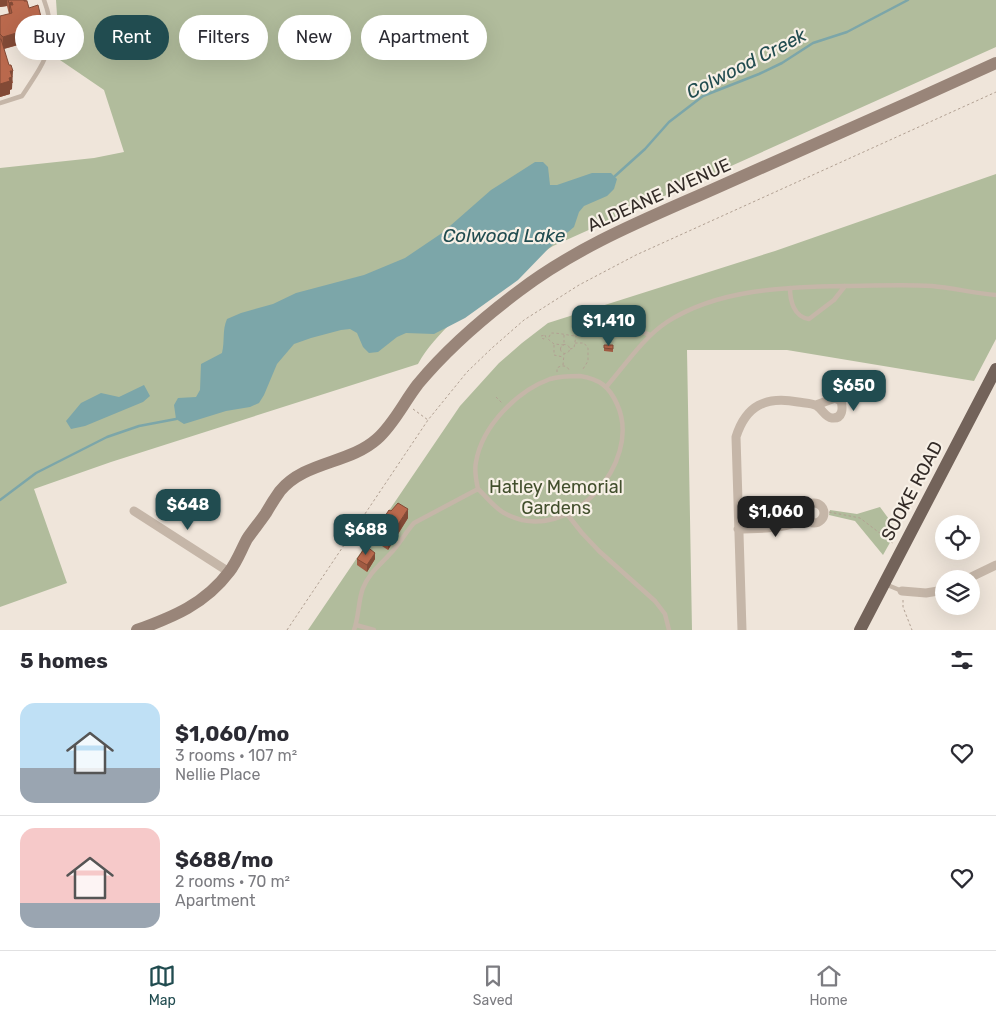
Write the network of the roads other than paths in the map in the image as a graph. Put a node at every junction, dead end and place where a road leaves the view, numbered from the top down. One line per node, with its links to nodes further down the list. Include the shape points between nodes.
1 (44, 0): 3 (lane, via 51,29 50,44 42,66 22,96)
2 (996, 63): 18 (street, ALDEANE AVENUE, via 662,211 560,262 520,290 438,361 375,442 306,471 281,490)
3 (0, 103)
4 (845, 286): 5 (lane); 5 (lane, via 834,300 809,319 794,307); 6 (lane, via 916,285)
5 (790, 288): 8 (lane, via 739,295 702,305 668,321)
6 (996, 295)
7 (608, 335): 8 (lane, via 613,327 622,326)
8 (650, 335): 10 (lane)
9 (996, 369): 20 (main road, SOOKE ROAD)
10 (607, 386): 12 (lane, via 598,380 580,376 560,377 529,390 507,408 478,451 475,464); 14 (lane, via 622,415 623,444 614,466 598,489)
11 (816, 405): 16 (street, via 776,399 749,411 740,423 736,437)
12 (478, 488): 14 (lane, via 497,508 514,518 536,521); 23 (lane, via 414,523 370,575 360,595)
13 (134, 511): 18 (street)
14 (567, 514): 26 (lane, via 599,551 655,601 665,614)
15 (805, 518): 15 (street, via 804,509 810,503 819,504 824,511 824,516 817,522); 16 (street, via 781,526)
16 (738, 529): 27 (street)
17 (996, 564): 19 (street)
18 (229, 572): 24 (street, ALDEANE AVENUE, via 201,600 184,611)
19 (980, 572)
20 (883, 583): 21 (lane); 28 (main road, SOOKE ROAD)
21 (903, 591): 22 (street)
22 (935, 592)
23 (355, 627): 25 (lane)
24 (137, 630)
25 (374, 630)
26 (670, 630)
27 (742, 630)
28 (860, 630)

